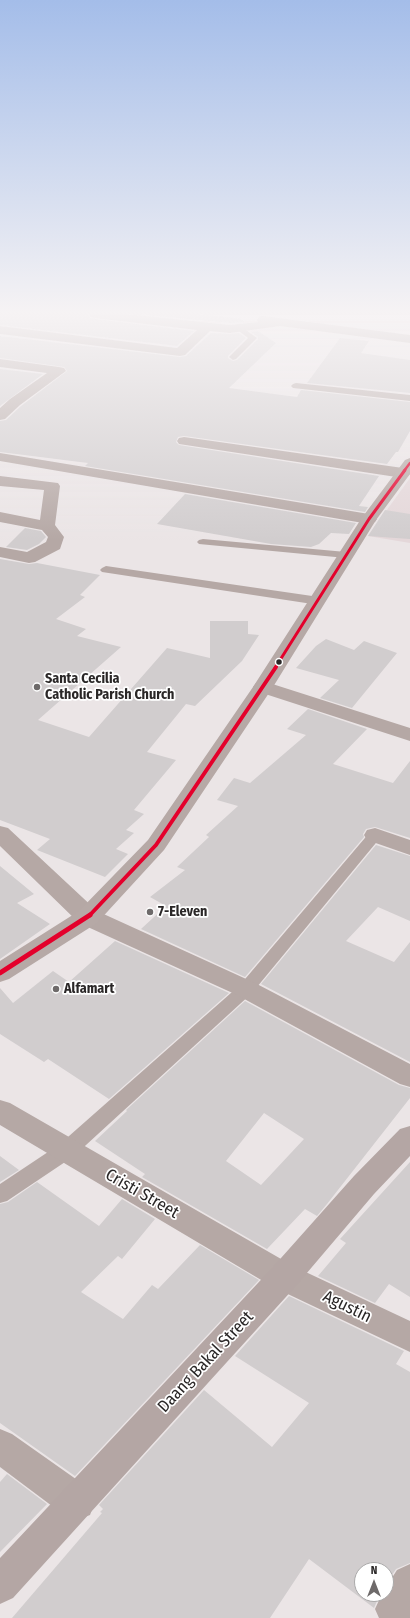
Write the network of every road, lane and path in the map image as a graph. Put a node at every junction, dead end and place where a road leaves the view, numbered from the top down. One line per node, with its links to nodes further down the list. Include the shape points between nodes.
1 (33, 390): 4 (street)
2 (329, 390): 3 (lane)
3 (410, 398)
4 (0, 416)
5 (184, 441): 7 (street)
6 (0, 457): 10 (street)
7 (407, 470): 10 (main road)
8 (0, 481): 11 (street, via 52,486)
9 (0, 517): 11 (street)
10 (369, 519): 14 (main road)
11 (46, 526): 13 (street, via 56,537 54,545 45,551 29,558)
12 (203, 542): 14 (lane)
13 (0, 552)
14 (346, 555): 16 (main road)
15 (106, 570): 16 (lane)
16 (319, 601): 17 (main road)
17 (263, 687): 18 (street); 22 (main road, via 156,845)
18 (410, 735)
19 (0, 833): 22 (street)
20 (375, 835): 21 (street); 24 (lane)
21 (410, 848)
22 (88, 917): 23 (main road); 24 (street)
23 (0, 973)
24 (246, 989): 25 (street); 28 (lane)
25 (410, 1078)
26 (0, 1111): 28 (street, Cristi Street)
27 (410, 1137): 30 (street, Daang Bakal Street, via 364,1185)
28 (67, 1150): 29 (lane); 30 (street, Cristi Street)
29 (0, 1195)
30 (284, 1277): 31 (street, Agustin); 33 (street, Daang Bakal Street)
31 (410, 1337)
32 (0, 1446): 33 (street)
33 (77, 1502): 34 (street, Daang Bakal Street)
34 (0, 1585)

